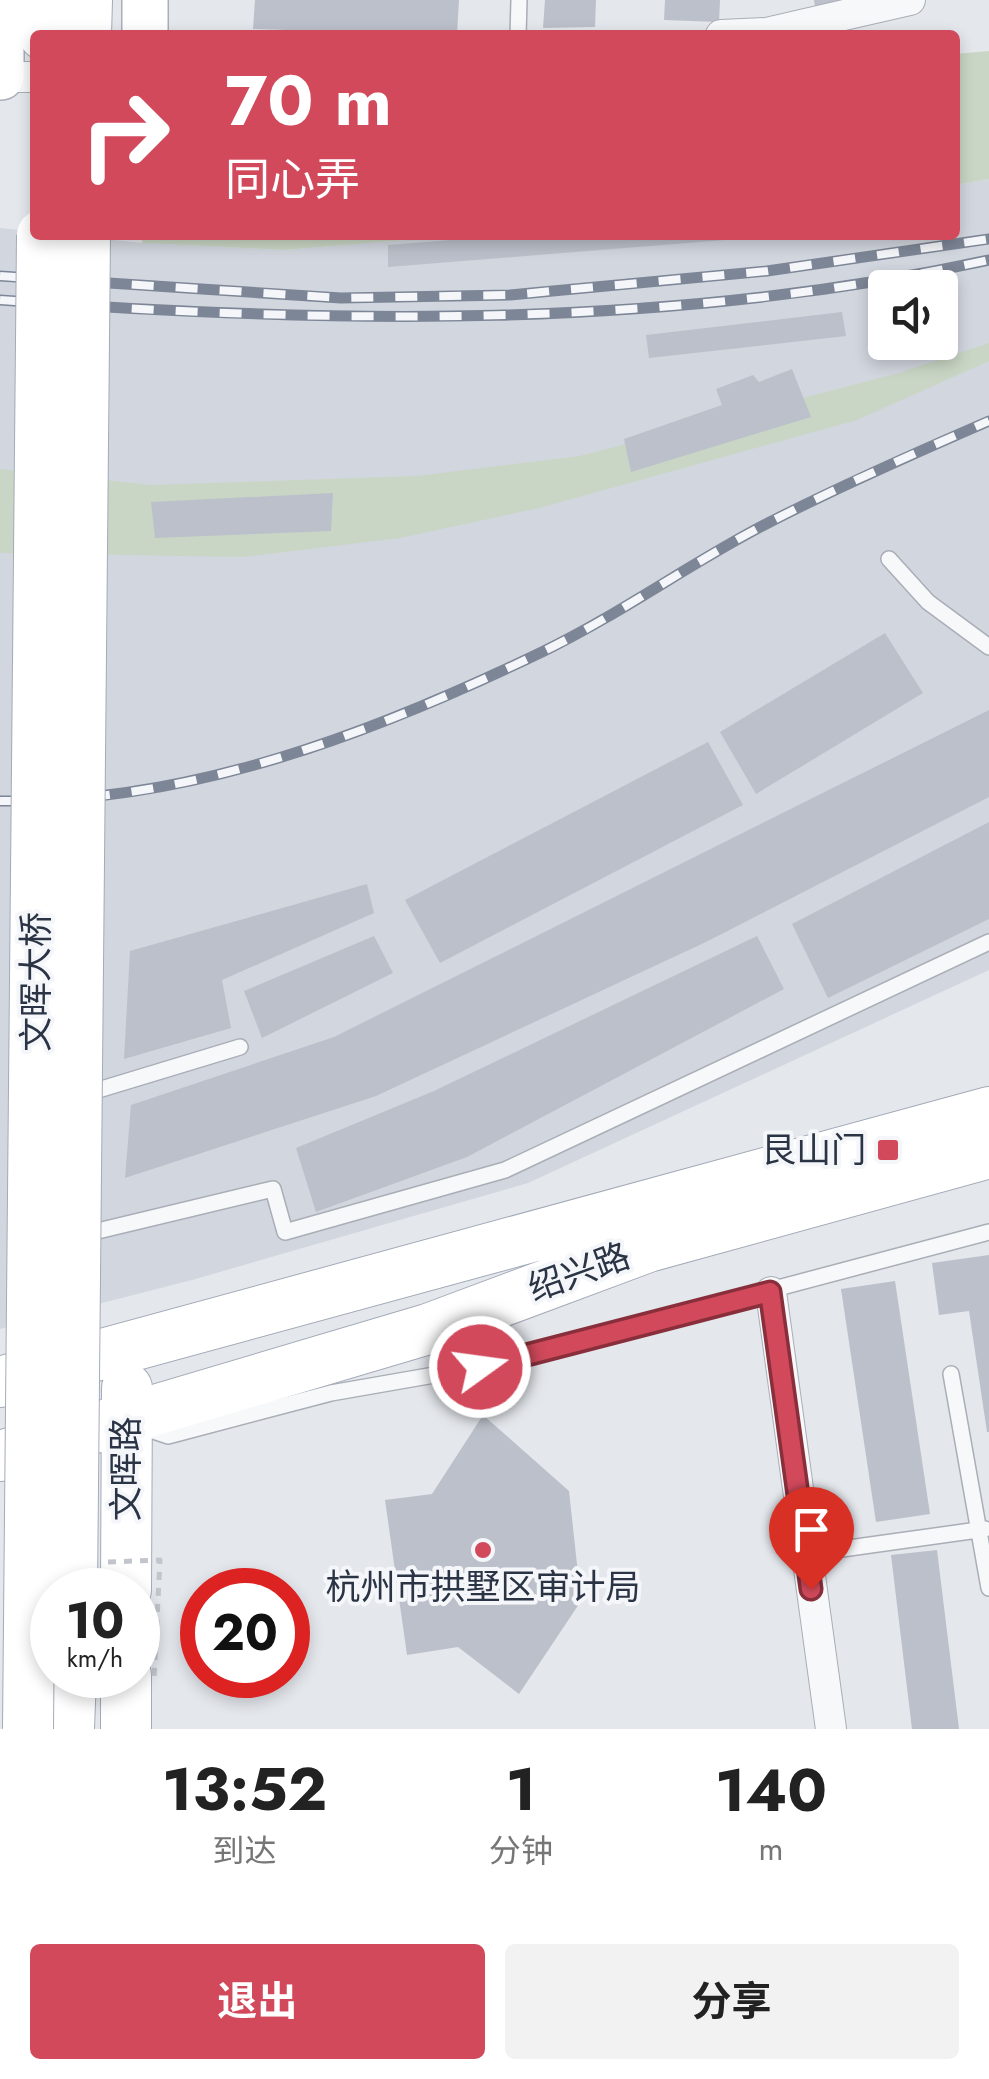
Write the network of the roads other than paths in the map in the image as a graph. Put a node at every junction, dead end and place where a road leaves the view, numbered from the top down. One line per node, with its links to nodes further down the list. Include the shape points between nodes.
1 (1, 0): 12 (street)
2 (44, 0): 7 (main road)
3 (87, 0): 8 (main road)
4 (145, 0): 9 (street)
5 (518, 0): 10 (lane)
6 (902, 1): 11 (street)
7 (44, 30)
8 (86, 30)
9 (145, 30)
10 (518, 30)
11 (782, 30)
12 (0, 77): 13 (street)
13 (30, 77)
14 (42, 240): 38 (main road, 文晖大桥, bridge)
15 (85, 240): 33 (main road, 文晖大桥, bridge)
16 (889, 558): 17 (lane, via 928,602)
17 (989, 647)
18 (989, 942): 24 (lane, via 505,1170 284,1232 273,1189)
19 (240, 1047): 21 (lane)
20 (989, 1112): 26 (main road, 绍兴路)
21 (18, 1115)
22 (989, 1153): 29 (main road, 绍兴路, via 648,1246 428,1328)
23 (989, 1232): 25 (lane)
24 (18, 1250)
25 (770, 1292): 29 (lane, via 480,1367 331,1393 168,1436); 32 (street)
26 (128, 1348): 28 (main road, 绍兴路); 29 (main road, 文晖路)
27 (951, 1374): 31 (lane)
28 (0, 1382)
29 (126, 1422): 30 (main road, 绍兴路); 34 (main road, 文晖路)
30 (0, 1456)
31 (984, 1529): 32 (lane); 35 (lane)
32 (806, 1554): 41 (street)
33 (72, 1568)
34 (126, 1568)
35 (989, 1588)
36 (70, 1698): 39 (main road)
37 (126, 1698): 40 (main road)
38 (28, 1729)
39 (70, 1729)
40 (126, 1729)
41 (831, 1729)

